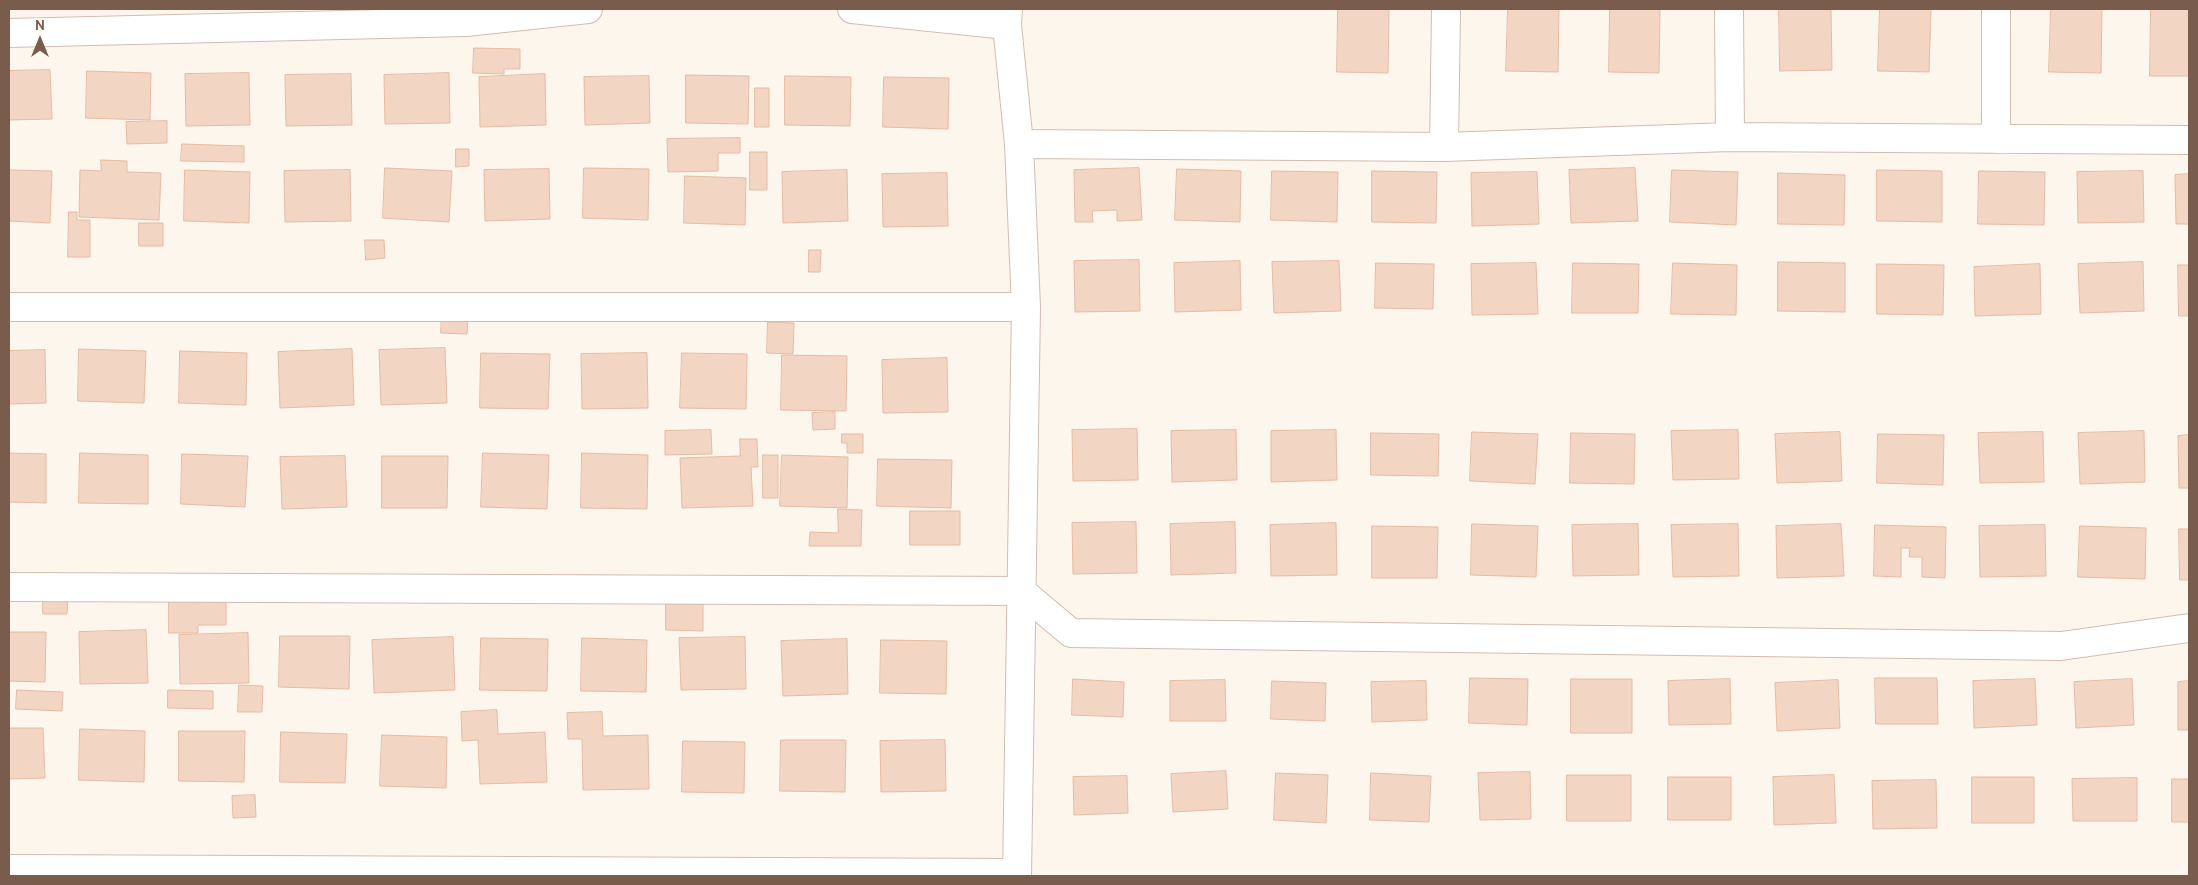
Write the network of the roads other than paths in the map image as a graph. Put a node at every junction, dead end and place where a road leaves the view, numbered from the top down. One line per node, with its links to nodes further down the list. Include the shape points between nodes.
1 (588, 9): 6 (street)
2 (852, 9): 7 (street)
3 (1446, 9): 13 (street)
4 (1729, 9): 9 (street)
5 (1996, 9): 10 (street)
6 (466, 15): 8 (street)
7 (1007, 17): 12 (street)
8 (9, 33)
9 (1730, 137): 10 (street); 13 (street)
10 (1996, 139): 11 (street)
11 (2189, 140)
12 (1019, 144): 13 (street); 15 (street)
13 (1444, 147)
14 (9, 307): 15 (street)
15 (1026, 307): 17 (street)
16 (9, 587): 17 (street)
17 (1022, 591): 18 (street, via 1071,633 2060,646); 20 (street)
18 (2189, 628)
19 (9, 869): 20 (street)
20 (1017, 875)

